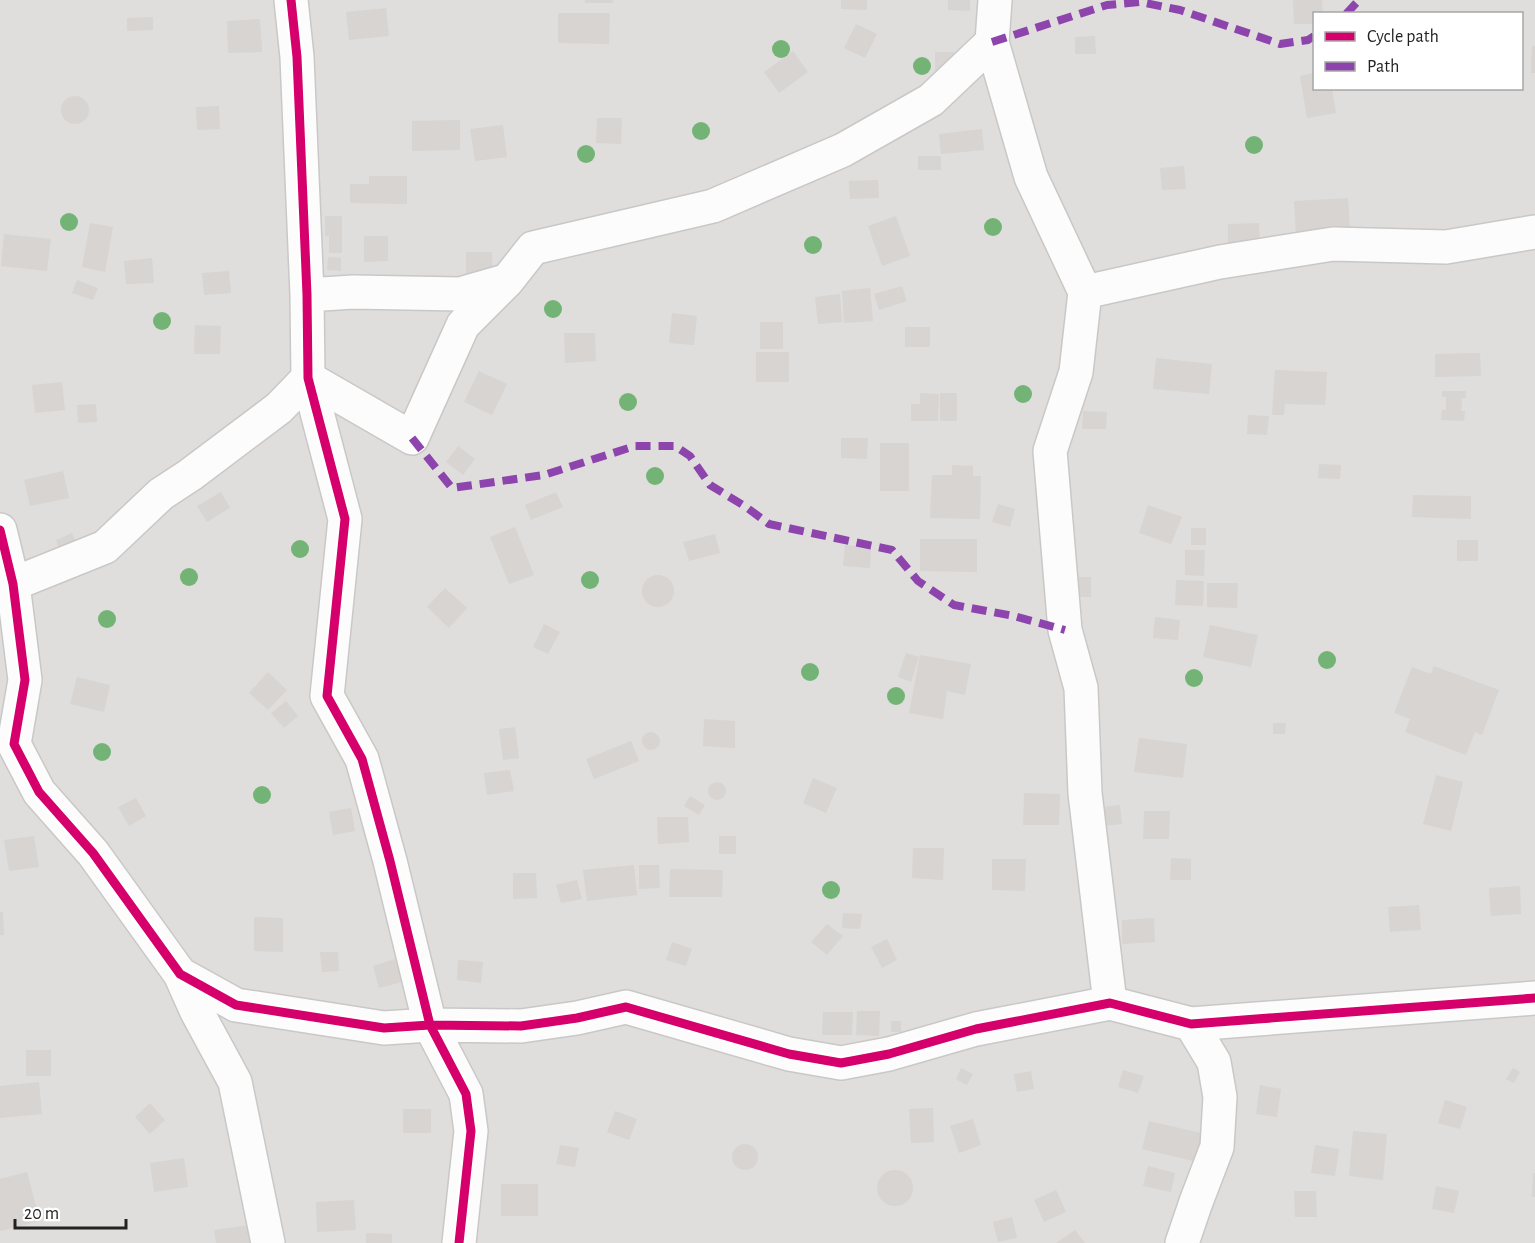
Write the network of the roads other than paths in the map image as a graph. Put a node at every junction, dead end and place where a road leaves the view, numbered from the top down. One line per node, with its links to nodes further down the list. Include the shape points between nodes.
1 (291, 0): 7 (street)
2 (995, 0): 3 (street)
3 (992, 42): 5 (street, via 931,100 843,150 713,206 533,248); 6 (street, via 1031,177)
4 (1535, 232): 6 (street, via 1446,247 1333,244 1220,262)
5 (507, 281): 7 (street, via 460,294); 8 (street, via 463,325 412,438)
6 (1085, 292): 14 (street, via 1076,372 1050,451 1065,630 1081,688 1085,793)
7 (307, 295): 8 (street)
8 (308, 378): 10 (street, via 279,408 160,494 105,547); 16 (street, via 345,519 327,696 362,759)
9 (0, 530): 10 (street)
10 (13, 584): 11 (street, via 25,680)
11 (7, 757): 12 (street, via 93,853)
12 (180, 974): 16 (street, via 236,1005 384,1028); 17 (street, via 235,1082)
13 (1535, 998): 15 (street)
14 (1110, 1003): 15 (street); 16 (street, via 976,1029 842,1063 789,1054 626,1007 521,1026)
15 (1191, 1024): 19 (street, via 1214,1062 1220,1097 1217,1147)
16 (430, 1025): 18 (street, via 466,1094 471,1131)
17 (268, 1243)
18 (459, 1243)
19 (1182, 1243)

